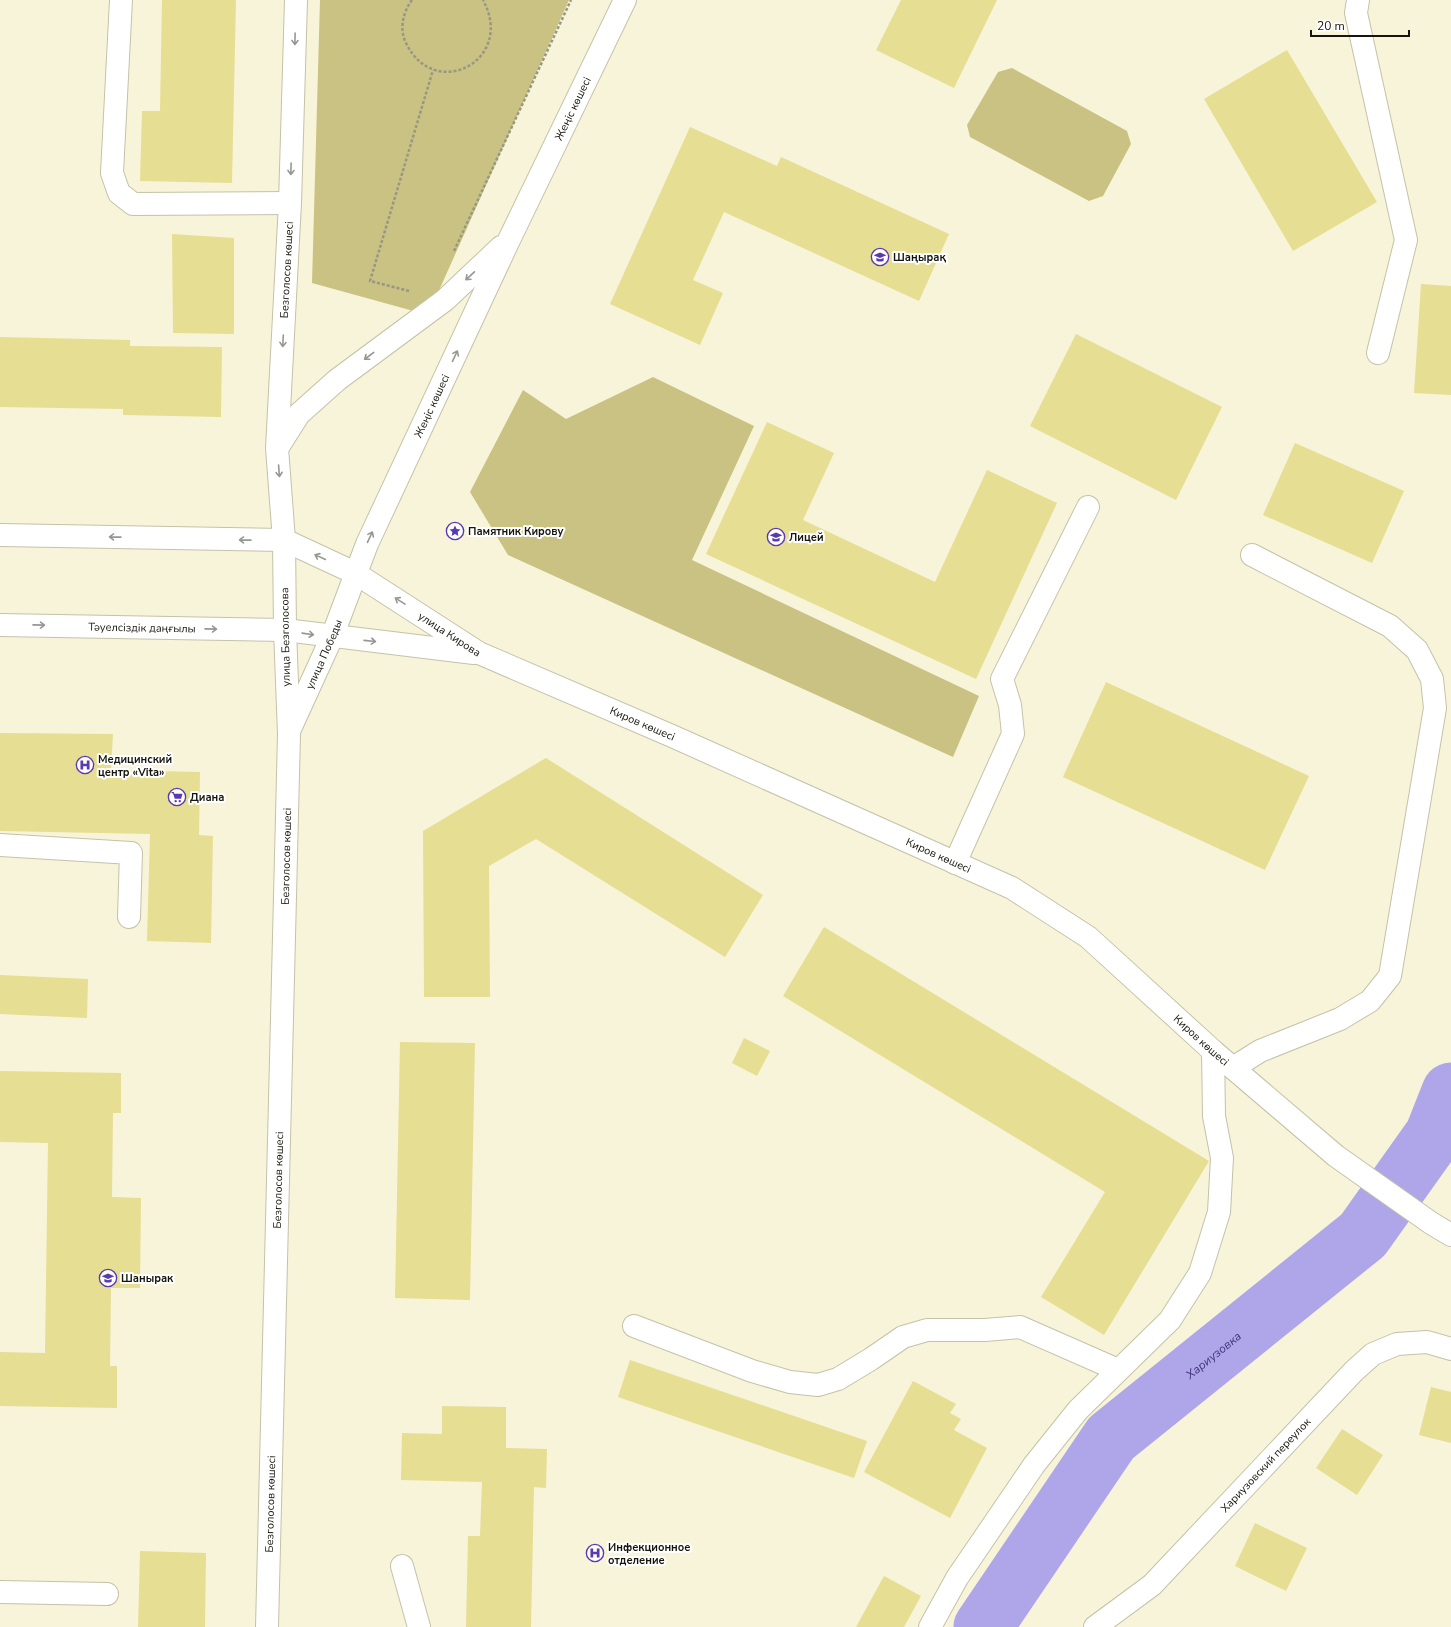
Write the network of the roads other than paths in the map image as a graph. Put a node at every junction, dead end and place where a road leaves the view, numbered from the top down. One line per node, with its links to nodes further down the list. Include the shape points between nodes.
1 (121, 0): 5 (street, via 112,173 119,193 132,204)
2 (296, 0): 5 (street, Безголосов көшесі, one-way to 5)
3 (625, 0): 6 (street, Жеңіс көшесі)
4 (1358, 0): 7 (street, via 1356,13 1406,240)
5 (290, 203): 8 (street, Безголосов көшесі, one-way to 8)
6 (509, 240): 8 (street, Жеңіс көшесі, one-way to 8, via 445,300 326,389 299,414); 13 (street, Жеңіс көшесі, one-way to 6, via 367,544)
7 (1378, 353)
8 (277, 448): 11 (street, Безголосов көшесі, one-way to 11)
9 (1088, 507): 20 (street, via 1002,679 1010,705 1013,734)
10 (0, 535): 11 (street, one-way to 10)
11 (284, 540): 13 (street, улица Кирова, one-way to 11); 15 (street, улица Безголосова)
12 (1252, 555): 23 (street, via 1390,626 1418,650 1432,679 1435,708 1390,976 1370,1001 1340,1019 1260,1051)
13 (356, 573): 16 (street, улица Победы); 17 (street, улица Кирова, one-way to 13)
14 (0, 625): 15 (street, Тәуелсіздік даңғылы, one-way to 15)
15 (285, 630): 16 (street, Тәуелсіздік даңғылы, one-way to 16); 18 (street, улица Безголосова)
16 (332, 637): 17 (street, улица Кирова, one-way to 17); 18 (street, улица Победы)
17 (479, 653): 20 (street, Киров көшесі)
18 (289, 734): 31 (street, Безголосов көшесі)
19 (0, 846): 21 (street, via 131,853)
20 (955, 863): 22 (street, Киров көшесі, via 1012,888 1088,937)
21 (129, 917)
22 (1214, 1051): 23 (street, Киров көшесі); 27 (street, via 1214,1116 1222,1158 1219,1212 1200,1273 1170,1320)
23 (1233, 1068): 24 (street, Киров көшесі, via 1336,1156)
24 (1451, 1235)
25 (634, 1326): 27 (street, via 752,1371 790,1382 818,1385 838,1379 903,1337 927,1330 1020,1328)
26 (1451, 1348): 34 (street, Хариузовский переулок, via 1427,1342 1397,1344 1372,1354 1152,1586)
27 (1118, 1370): 33 (street, via 1078,1410 1034,1465 957,1578)
28 (402, 1566): 32 (street)
29 (0, 1592): 30 (street)
30 (107, 1594)
31 (267, 1627)
32 (419, 1627)
33 (930, 1627)
34 (1095, 1627)

